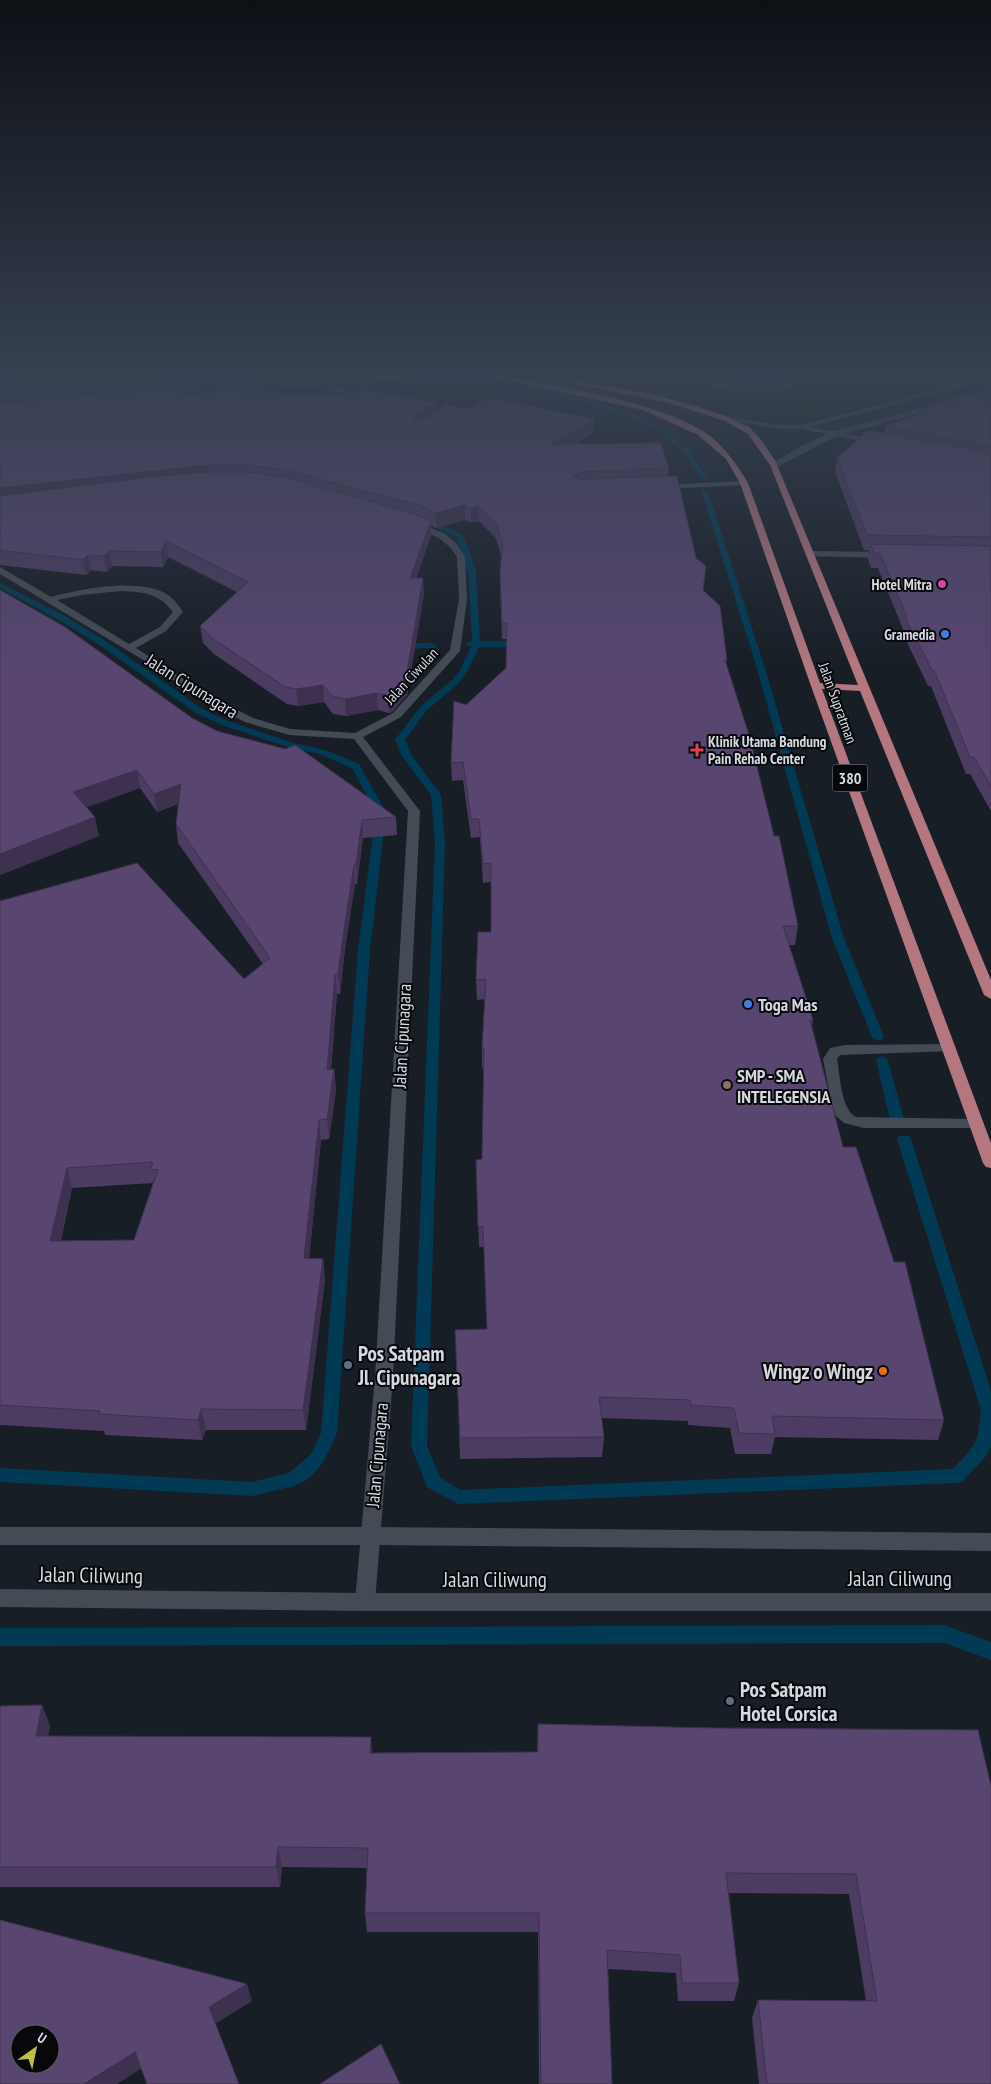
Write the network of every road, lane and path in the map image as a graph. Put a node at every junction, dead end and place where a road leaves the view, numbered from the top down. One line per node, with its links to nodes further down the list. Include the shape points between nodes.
1 (738, 472): 3 (main road, Jalan Supratman / 380)
2 (777, 472): 6 (main road, Jalan Supratman)
3 (744, 483): 4 (street); 11 (main road, Jalan Supratman / 380)
4 (656, 487)
5 (410, 522): 13 (street, Jalan Ciwulan, via 442,536 461,557 463,599 455,651 397,715)
6 (810, 554): 7 (street); 12 (main road, Jalan Supratman)
7 (897, 555)
8 (0, 570): 9 (street, Jalan Cipunagara)
9 (52, 600): 10 (street, Jalan Cipunagara); 10 (street, Jalan Cipunagara, via 84,591 120,587 161,596 174,603 178,612 170,625)
10 (130, 648): 13 (street, Jalan Cipunagara, via 202,696 249,720 289,732)
11 (816, 686): 12 (main road); 15 (main road, Jalan Supratman / 380)
12 (866, 688): 14 (main road, Jalan Supratman)
13 (357, 736): 19 (street, Jalan Cipunagara, via 414,811 384,1377)
14 (991, 995)
15 (949, 1048): 16 (main road, Jalan Supratman / 380); 16 (street, via 845,1049 835,1052 830,1059 839,1109 845,1118 853,1122)
16 (977, 1124): 17 (main road, Jalan Supratman / 380)
17 (991, 1163)
18 (0, 1536): 19 (street, Jalan Ciliwung)
19 (369, 1536): 20 (street, Jalan Ciliwung); 22 (street, Jalan Cipunagara)
20 (991, 1542)
21 (0, 1598): 22 (street, Jalan Ciliwung)
22 (365, 1602): 23 (street, Jalan Ciliwung)
23 (991, 1602)

